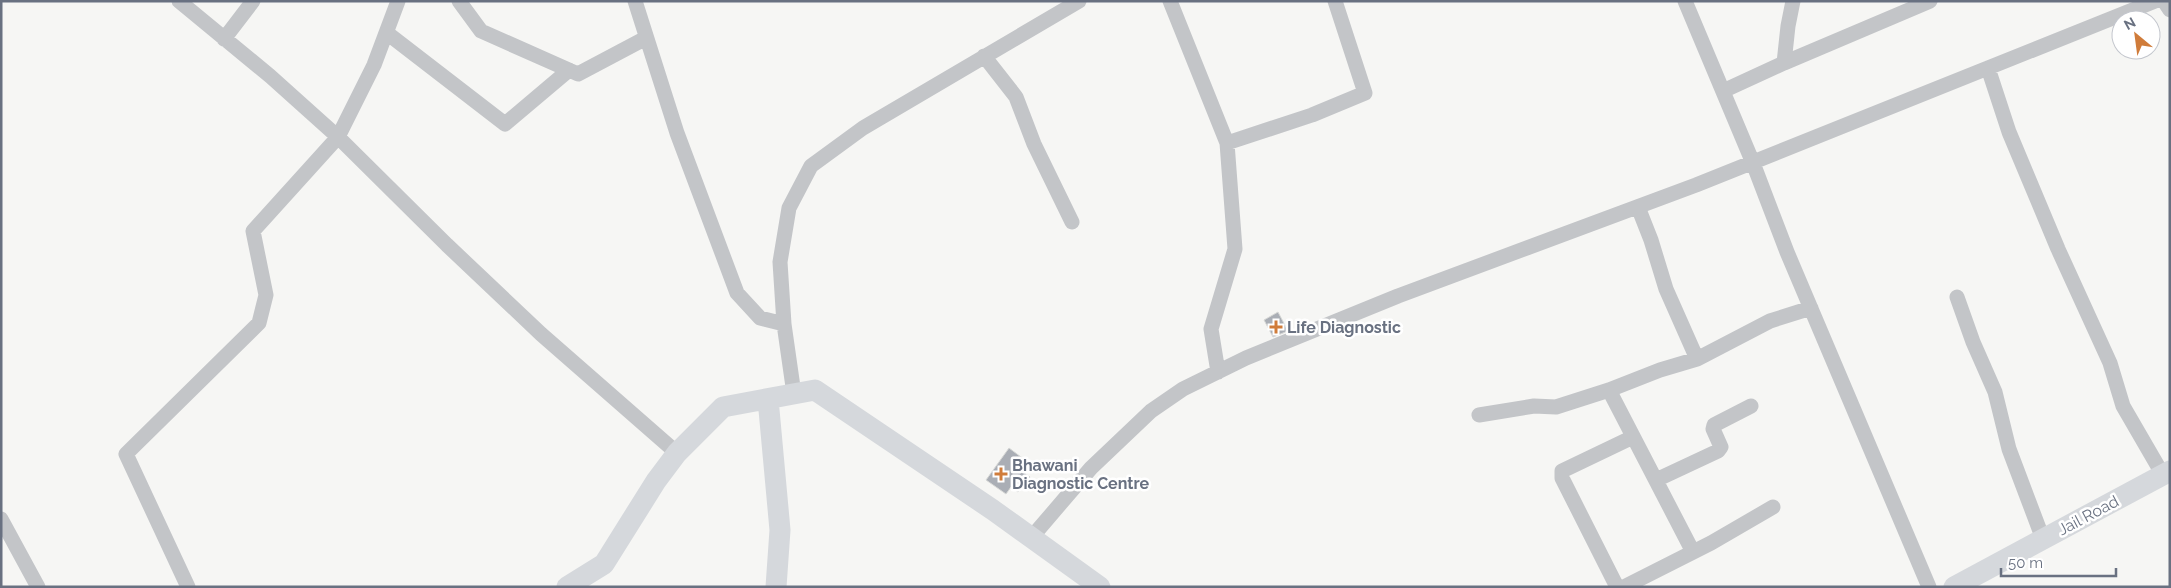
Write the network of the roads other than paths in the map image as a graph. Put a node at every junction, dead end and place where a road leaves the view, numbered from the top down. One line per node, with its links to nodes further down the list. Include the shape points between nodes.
1 (179, 1): 17 (street)
2 (252, 1): 17 (street)
3 (398, 1): 15 (street)
4 (459, 1): 21 (street, via 481,31)
5 (635, 1): 16 (street)
6 (1079, 1): 18 (street)
7 (1170, 1): 24 (street)
8 (1335, 1): 24 (street, via 1365,93 1312,115)
9 (1685, 1): 22 (street)
10 (1793, 1): 19 (street)
11 (1930, 1): 19 (street)
12 (2155, 1): 20 (street)
13 (2164, 1): 14 (street)
14 (2170, 10)
15 (387, 33): 21 (street, via 505,124); 23 (street)
16 (646, 38): 21 (street, via 578,74); 30 (street, via 677,133 737,293 760,318)
17 (224, 39): 23 (street)
18 (984, 56): 27 (street, via 1016,97 1034,144); 30 (street, via 862,128 811,166 789,208 780,262)
19 (1784, 63): 22 (street)
20 (1988, 68): 25 (street); 40 (street, via 2058,250 2110,363 2123,406)
21 (570, 70)
22 (1723, 91): 25 (street)
23 (338, 136): 39 (street, via 534,327); 48 (street, via 252,231 266,295 259,323 126,454)
24 (1227, 143): 32 (street, via 1235,249 1210,328)
25 (1753, 163): 26 (street); 29 (street)
26 (1638, 207): 31 (street, via 1666,289); 32 (street, via 1398,296)
27 (1072, 222)
28 (1957, 297): 45 (street, via 1972,342 1995,392 2009,449)
29 (1811, 308): 31 (street, via 1770,321); 54 (street)
30 (784, 324): 34 (street)
31 (1697, 359): 33 (street)
32 (1218, 372): 44 (street, via 1151,410 1091,468)
33 (1609, 390): 37 (street, via 1556,407 1534,406); 38 (street)
34 (794, 394): 35 (main road); 44 (main road, via 814,390)
35 (768, 399): 39 (main road, via 723,407); 50 (main road, via 780,530)
36 (1751, 406): 41 (street, via 1714,425 1712,429 1721,447 1718,451)
37 (1479, 415)
38 (1634, 437): 41 (street); 52 (street, via 1562,471 1562,478)
39 (677, 453): 49 (main road, via 656,480 604,564)
40 (2166, 473): 45 (main road, Jail Road)
41 (1656, 480): 46 (street)
42 (1773, 507): 46 (street)
43 (1, 518): 47 (street)
44 (1031, 538): 51 (main road)
45 (2043, 539): 55 (main road, Jail Road)
46 (1693, 552): 53 (street)
47 (38, 587)
48 (188, 587)
49 (567, 587)
50 (776, 587)
51 (1100, 587)
52 (1616, 587)
53 (1624, 587)
54 (1929, 587)
55 (1954, 587)

